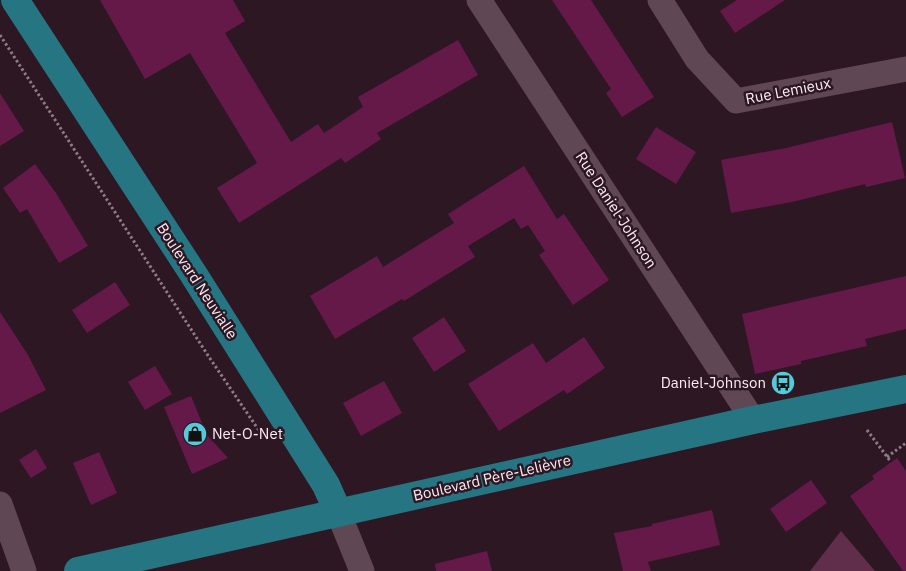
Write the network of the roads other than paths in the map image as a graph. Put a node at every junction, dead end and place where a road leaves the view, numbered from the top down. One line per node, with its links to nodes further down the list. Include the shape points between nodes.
1 (14, 0): 8 (main road, Boulevard Neuvialle, via 205,292 326,485)
2 (479, 0): 6 (street, Rue Daniel-Johnson)
3 (660, 0): 4 (street, Rue Lemieux, via 698,59 736,101)
4 (906, 69)
5 (906, 389): 6 (main road, Boulevard Père-Lelièvre)
6 (753, 420): 8 (main road, Boulevard Père-Lelièvre)
7 (0, 504): 9 (street)
8 (338, 512): 11 (main road, Boulevard Père-Lelièvre); 12 (street, Boulevard Neuvialle)
9 (4, 531): 10 (street)
10 (24, 571)
11 (78, 571)
12 (362, 571)

